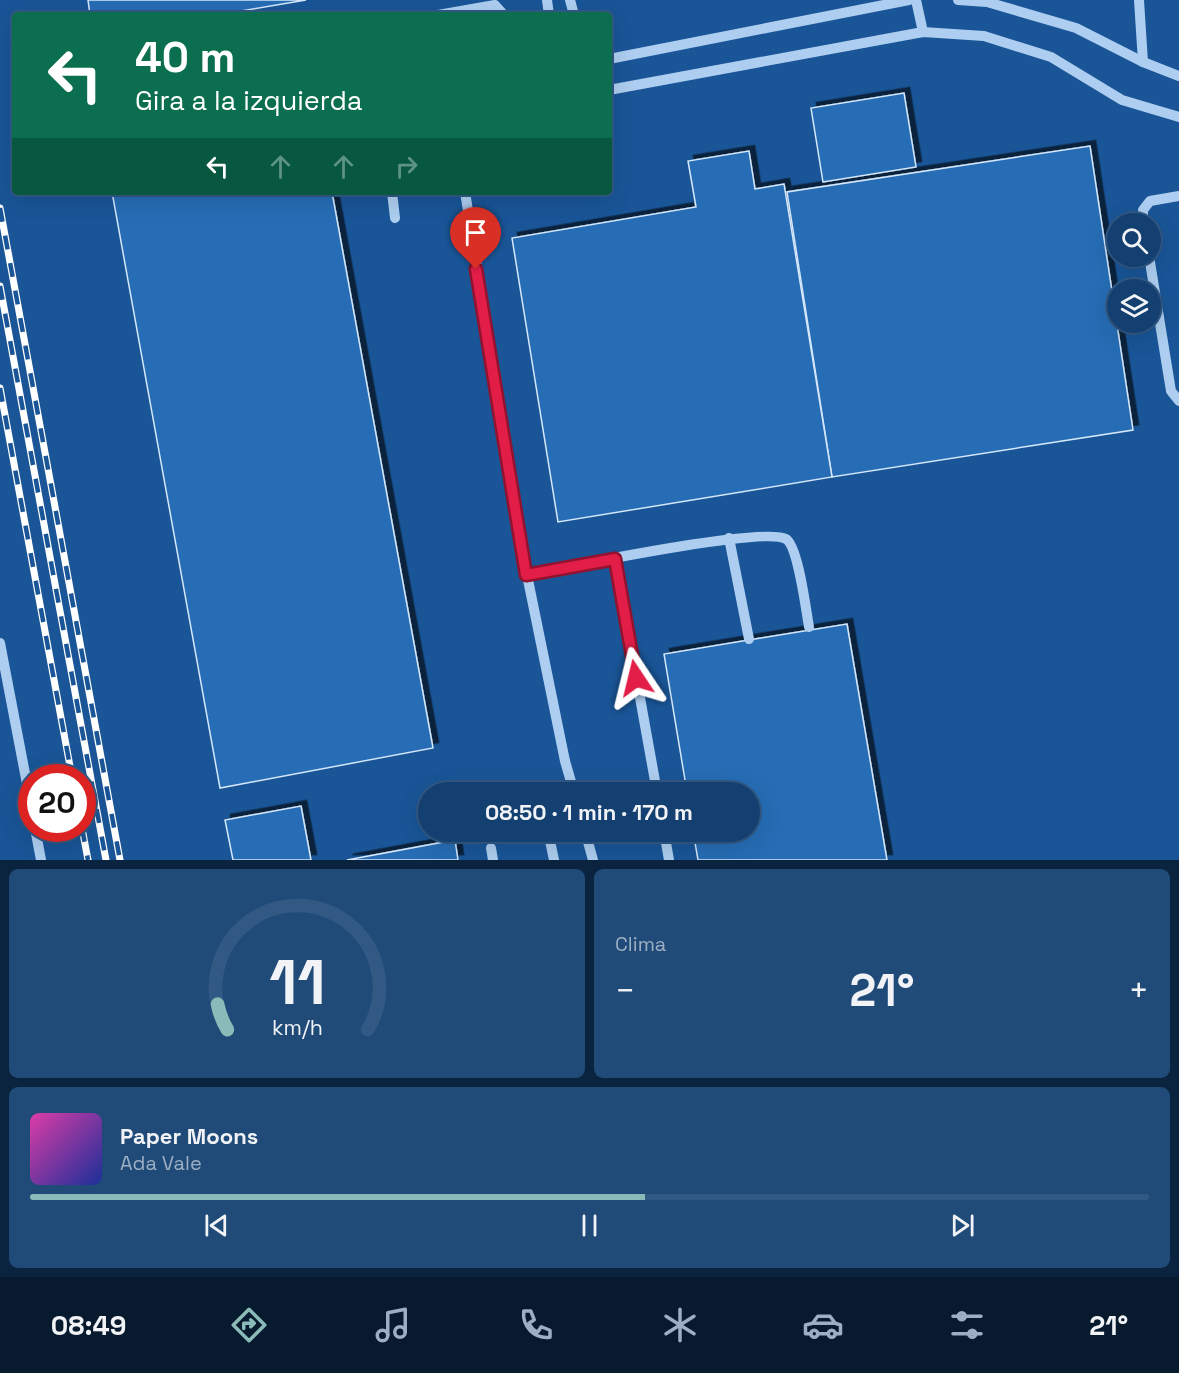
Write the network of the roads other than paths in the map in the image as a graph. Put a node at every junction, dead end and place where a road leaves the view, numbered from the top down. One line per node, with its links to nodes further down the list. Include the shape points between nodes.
1 (909, 0): 8 (lane)
2 (916, 0): 7 (lane)
3 (958, 0): 9 (lane, via 987,2 1076,28)
4 (1140, 0): 9 (lane)
5 (455, 12): 6 (lane, via 495,5)
6 (501, 12)
7 (923, 32): 11 (lane); 12 (lane, via 984,36 1051,57 1122,100)
8 (612, 58)
9 (1143, 62): 10 (lane)
10 (1179, 76)
11 (612, 89)
12 (1179, 116)
13 (392, 195): 17 (lane)
14 (465, 195): 22 (lane)
15 (1179, 196): 16 (lane, via 1150,201)
16 (1143, 213)
17 (395, 218)
18 (1151, 267): 19 (lane, via 1171,391)
19 (1179, 401)
20 (729, 538): 21 (lane); 23 (lane, via 776,536 788,540 794,551); 24 (lane)
21 (615, 559): 22 (lane); 28 (lane)
22 (526, 575): 27 (lane)
23 (809, 627)
24 (749, 639)
25 (0, 643): 26 (lane)
26 (23, 764)
27 (571, 782)
28 (655, 782)
29 (38, 842): 33 (lane)
30 (550, 842): 34 (lane)
31 (588, 842): 35 (lane)
32 (666, 842): 36 (lane)
33 (41, 860)
34 (554, 860)
35 (593, 860)
36 (669, 860)

